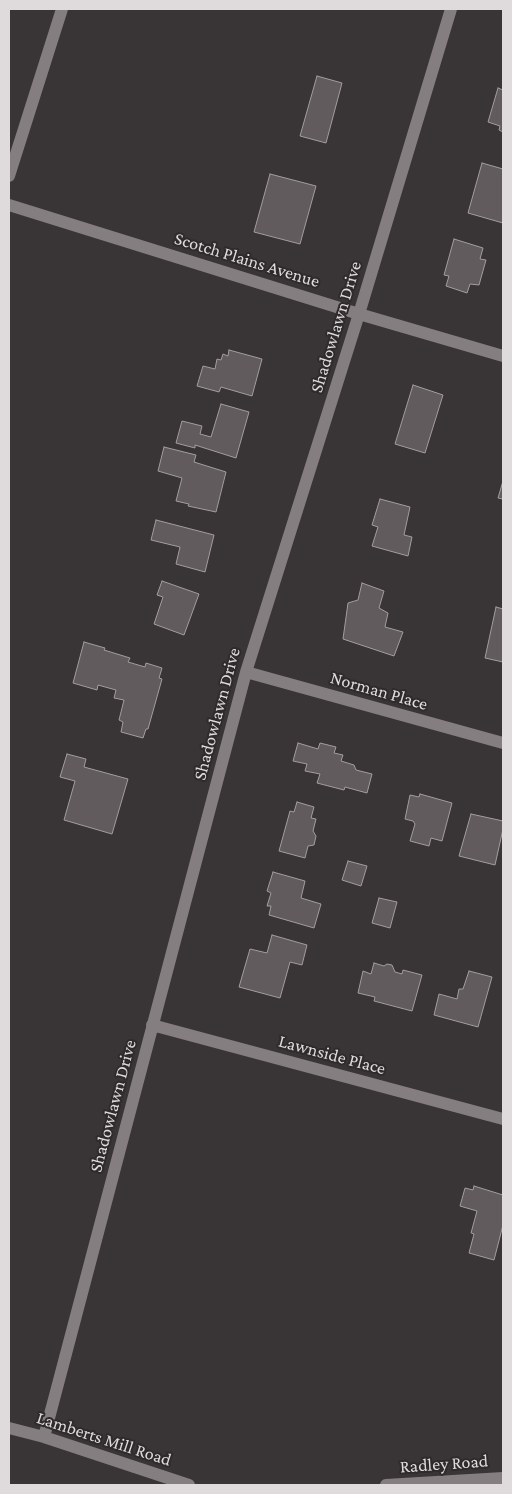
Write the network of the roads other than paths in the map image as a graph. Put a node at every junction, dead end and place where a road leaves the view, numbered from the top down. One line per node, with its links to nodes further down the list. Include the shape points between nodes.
1 (62, 9): 3 (street)
2 (451, 9): 5 (street, Shadowlawn Drive)
3 (9, 176)
4 (9, 205): 5 (street, Scotch Plains Avenue)
5 (358, 314): 6 (street, Scotch Plains Avenue); 7 (street, Shadowlawn Drive)
6 (503, 356)
7 (246, 672): 8 (street, Norman Place); 9 (street, Shadowlawn Drive)
8 (503, 743)
9 (152, 1025): 10 (street, Lawnside Place); 12 (street, Shadowlawn Drive)
10 (503, 1119)
11 (9, 1428): 12 (street, Lamberts Mill Road)
12 (44, 1437): 14 (street, Lamberts Mill Road)
13 (503, 1478): 15 (street, Radley Road)
14 (189, 1485)
15 (386, 1485)

